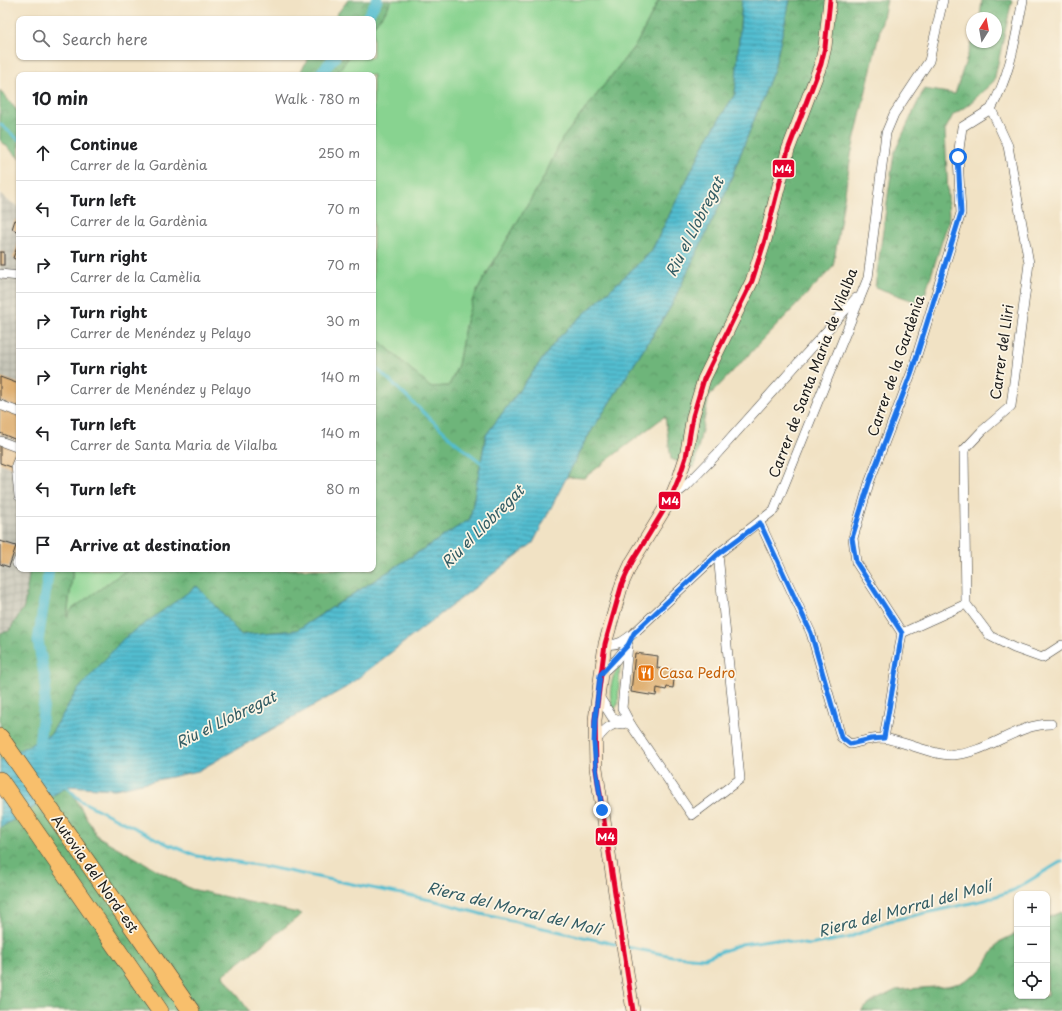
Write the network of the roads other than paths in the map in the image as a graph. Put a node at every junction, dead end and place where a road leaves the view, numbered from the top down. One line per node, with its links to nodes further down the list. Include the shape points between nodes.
1 (830, 0): 12 (street, via 826,47 788,150 760,260 744,302 704,379 693,416 686,457)
2 (943, 0): 7 (street, Carrer de Santa Maria de Vilalba, via 929,61 894,114 886,133 871,260 868,278)
3 (1023, 0): 4 (street, via 1012,58 1000,92)
4 (990, 109): 15 (street, Carrer del Lliri, via 1008,146 1029,264 1011,406 964,450); 17 (street, Carrer de la Gardènia, via 962,128 958,157 961,213 912,371 869,483 852,538 856,562)
5 (0, 274): 6 (street)
6 (16, 276)
7 (861, 293): 12 (street, via 716,455); 13 (street, Carrer de Santa Maria de Vilalba, via 774,510)
8 (0, 405): 9 (street)
9 (16, 411)
10 (0, 441): 11 (street)
11 (16, 447)
12 (670, 500): 18 (street, via 632,562 622,584)
13 (760, 523): 14 (street, Carrer de Santa Maria de Vilalba); 26 (street, via 811,633 841,737 850,744)
14 (718, 554): 16 (street, Carrer de Santa Maria de Vilalba); 24 (street, via 740,779 692,815)
15 (966, 604): 17 (street); 20 (street, via 990,636 1014,648 1042,658)
16 (634, 633): 18 (street, Carrer de Santa Maria de Vilalba, via 620,643); 19 (street, Carrer de Santa Maria de Vilalba)
17 (902, 633): 26 (street)
18 (605, 644): 21 (street)
19 (628, 645): 21 (street, Carrer de Santa Maria de Vilalba); 24 (street, via 622,708)
20 (1062, 646)
21 (600, 675): 22 (street)
22 (597, 694): 24 (street, via 612,717); 27 (street)
23 (1051, 724): 26 (street, via 1029,727 975,751 953,755)
24 (631, 725): 27 (street, via 615,723)
25 (0, 737): 30 (highway, Autovia del Nord-est)
26 (884, 738)
27 (594, 743): 31 (street)
28 (0, 780): 29 (highway, Autovia del Nord-est)
29 (160, 1011)
30 (191, 1011)
31 (633, 1011)

